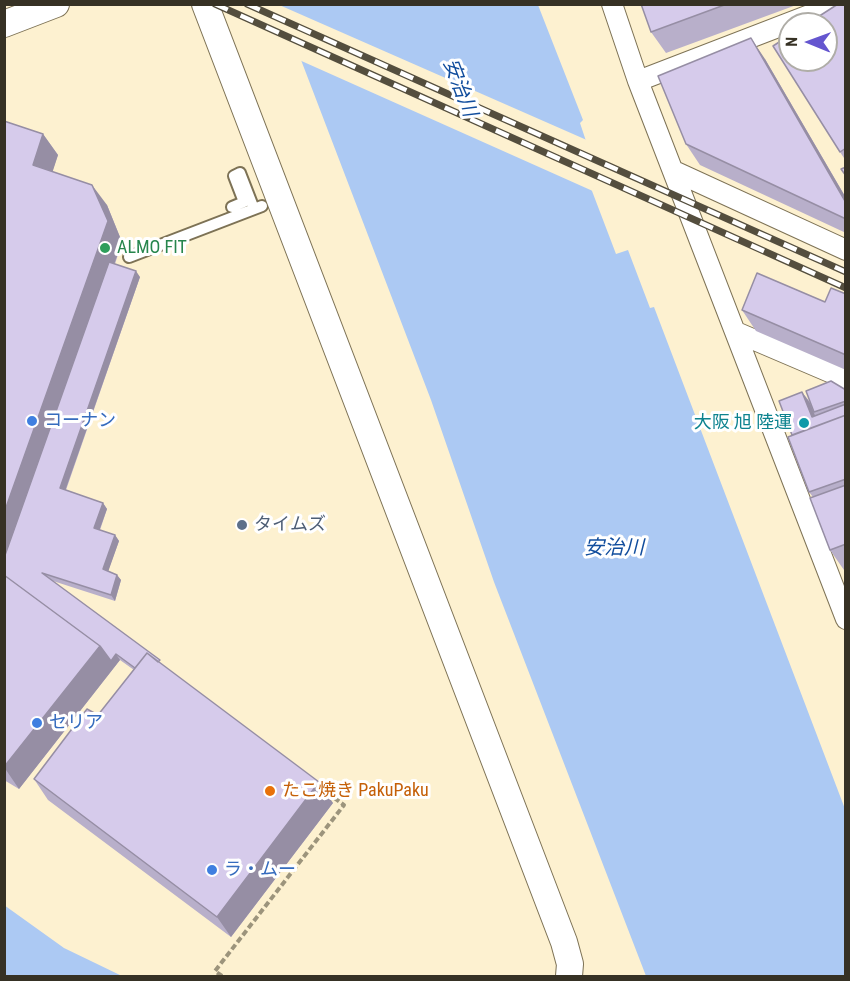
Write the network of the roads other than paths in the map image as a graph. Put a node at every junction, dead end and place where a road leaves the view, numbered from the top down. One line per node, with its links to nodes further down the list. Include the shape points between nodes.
1 (56, 4): 5 (street)
2 (205, 4): 14 (street, via 560,932)
3 (612, 4): 6 (street)
4 (838, 4): 6 (street)
5 (4, 24)
6 (638, 81): 7 (street)
7 (674, 171): 9 (street); 11 (street)
8 (232, 207): 10 (lane, via 244,202 234,176 240,173 258,208)
9 (846, 250)
10 (129, 257)
11 (736, 332): 12 (street); 13 (street)
12 (846, 379)
13 (846, 619)
14 (571, 975)

